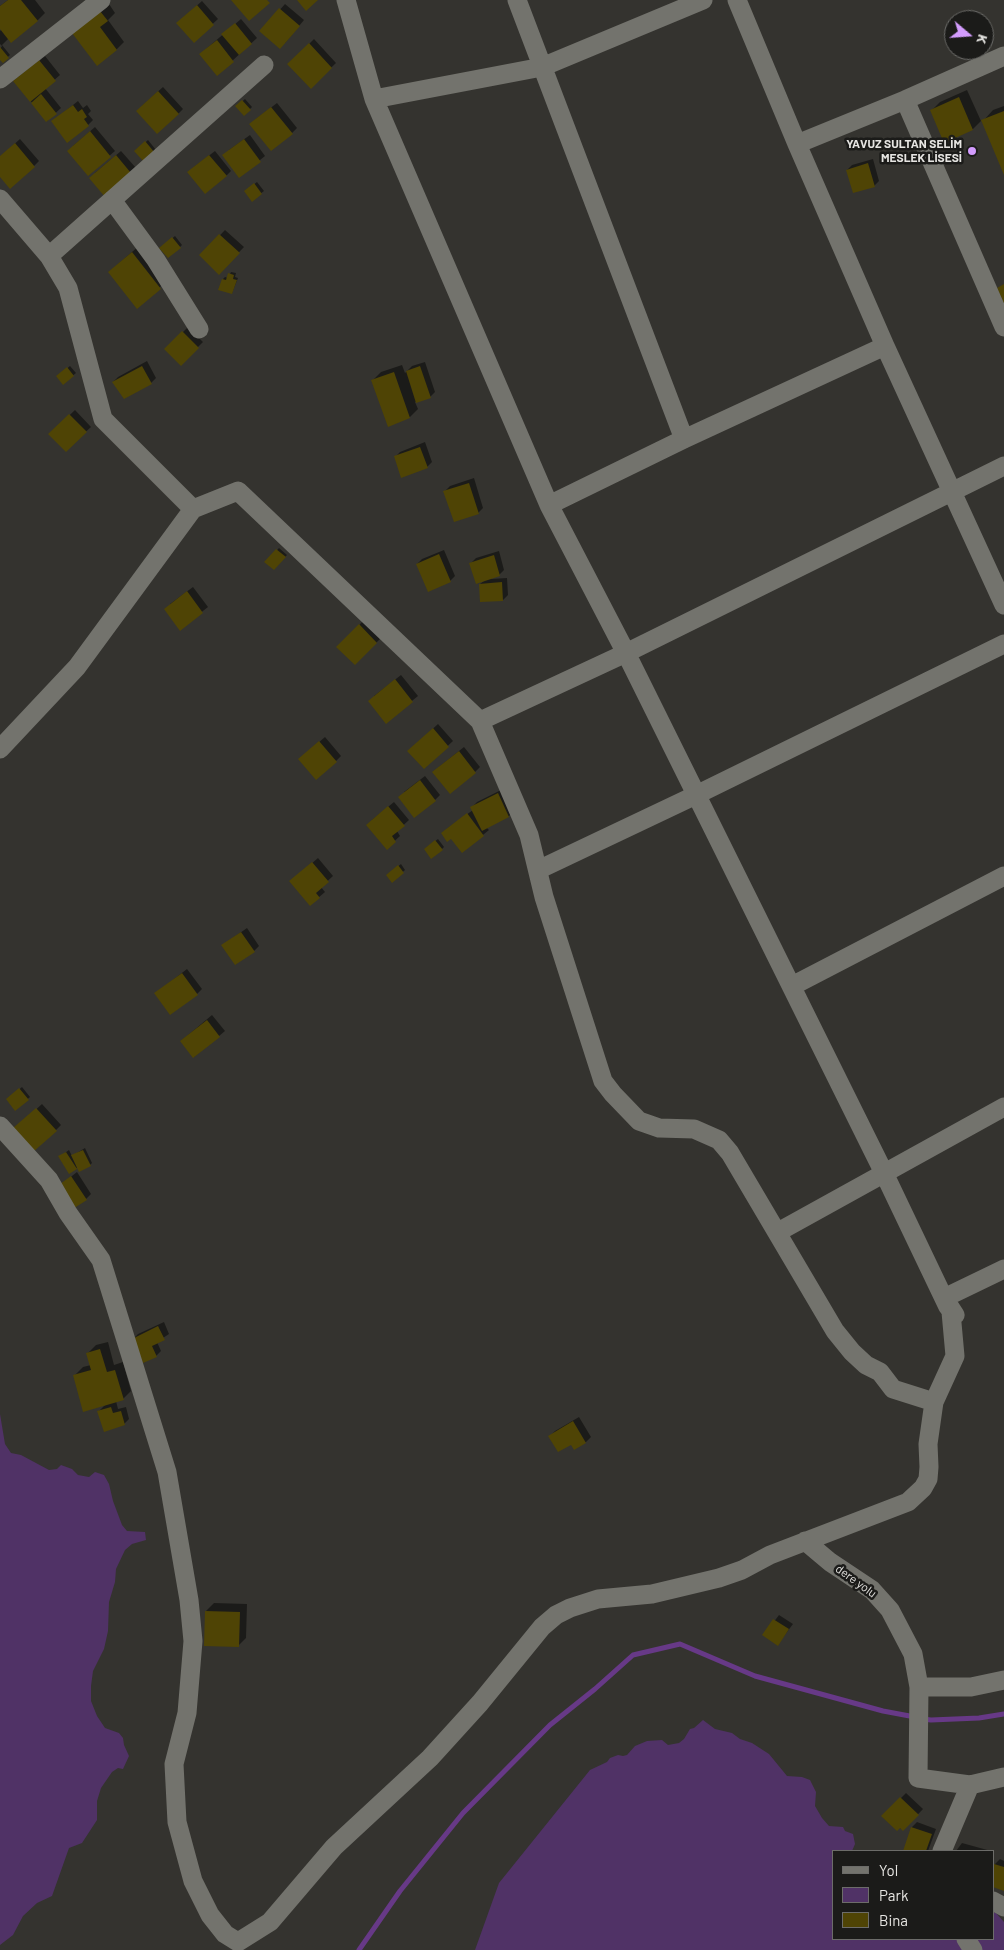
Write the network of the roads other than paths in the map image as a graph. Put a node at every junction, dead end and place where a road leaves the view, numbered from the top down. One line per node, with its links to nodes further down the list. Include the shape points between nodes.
1 (346, 0): 10 (street)
2 (517, 0): 8 (street)
3 (703, 0): 8 (street)
4 (737, 0): 12 (street)
5 (96, 2): 9 (street)
6 (1004, 56): 11 (street)
7 (264, 65): 14 (street)
8 (542, 67): 10 (street); 19 (street)
9 (0, 79)
10 (374, 99): 22 (street)
11 (905, 100): 12 (street); 16 (street)
12 (797, 144): 18 (street)
13 (0, 199): 15 (street)
14 (112, 200): 15 (street); 17 (street, via 156,260)
15 (49, 256): 23 (street, via 68,288 103,419)
16 (1004, 327)
17 (199, 328)
18 (885, 346): 19 (street); 21 (street)
19 (684, 439): 22 (street)
20 (1004, 466): 21 (street)
21 (952, 491): 24 (street); 26 (street)
22 (550, 505): 26 (street)
23 (192, 509): 27 (street, via 238,491); 28 (street, via 76,667)
24 (1004, 605)
25 (1004, 644): 29 (street)
26 (626, 653): 27 (street); 29 (street)
27 (480, 721): 30 (street, via 529,836)
28 (0, 749)
29 (696, 795): 30 (street); 32 (street)
30 (538, 870): 36 (street, via 603,1081 640,1121 659,1128 694,1129 719,1140)
31 (1004, 876): 32 (street)
32 (792, 986): 35 (street)
33 (1004, 1107): 35 (street)
34 (0, 1126): 46 (street, via 49,1180 101,1260 167,1472 189,1600 192,1641 187,1713 174,1764 177,1822 193,1881 210,1915)
35 (884, 1172): 36 (street); 38 (street)
36 (778, 1232): 39 (street, via 835,1331 852,1352 880,1372 893,1389)
37 (1004, 1269): 38 (street)
38 (947, 1305): 39 (street, via 955,1356)
39 (934, 1402): 40 (street, via 928,1444 928,1478 923,1488 908,1502)
40 (805, 1541): 42 (street, dere yolu, via 872,1590 890,1610 914,1654); 46 (street, via 719,1578 652,1594 598,1599 556,1615 542,1627 436,1752 334,1847 270,1922)
41 (1004, 1680): 42 (street, via 971,1687)
42 (919, 1687): 44 (street, dere yolu, via 918,1778)
43 (1004, 1777): 44 (street)
44 (970, 1785): 45 (street)
45 (942, 1850)
46 (236, 1946)

